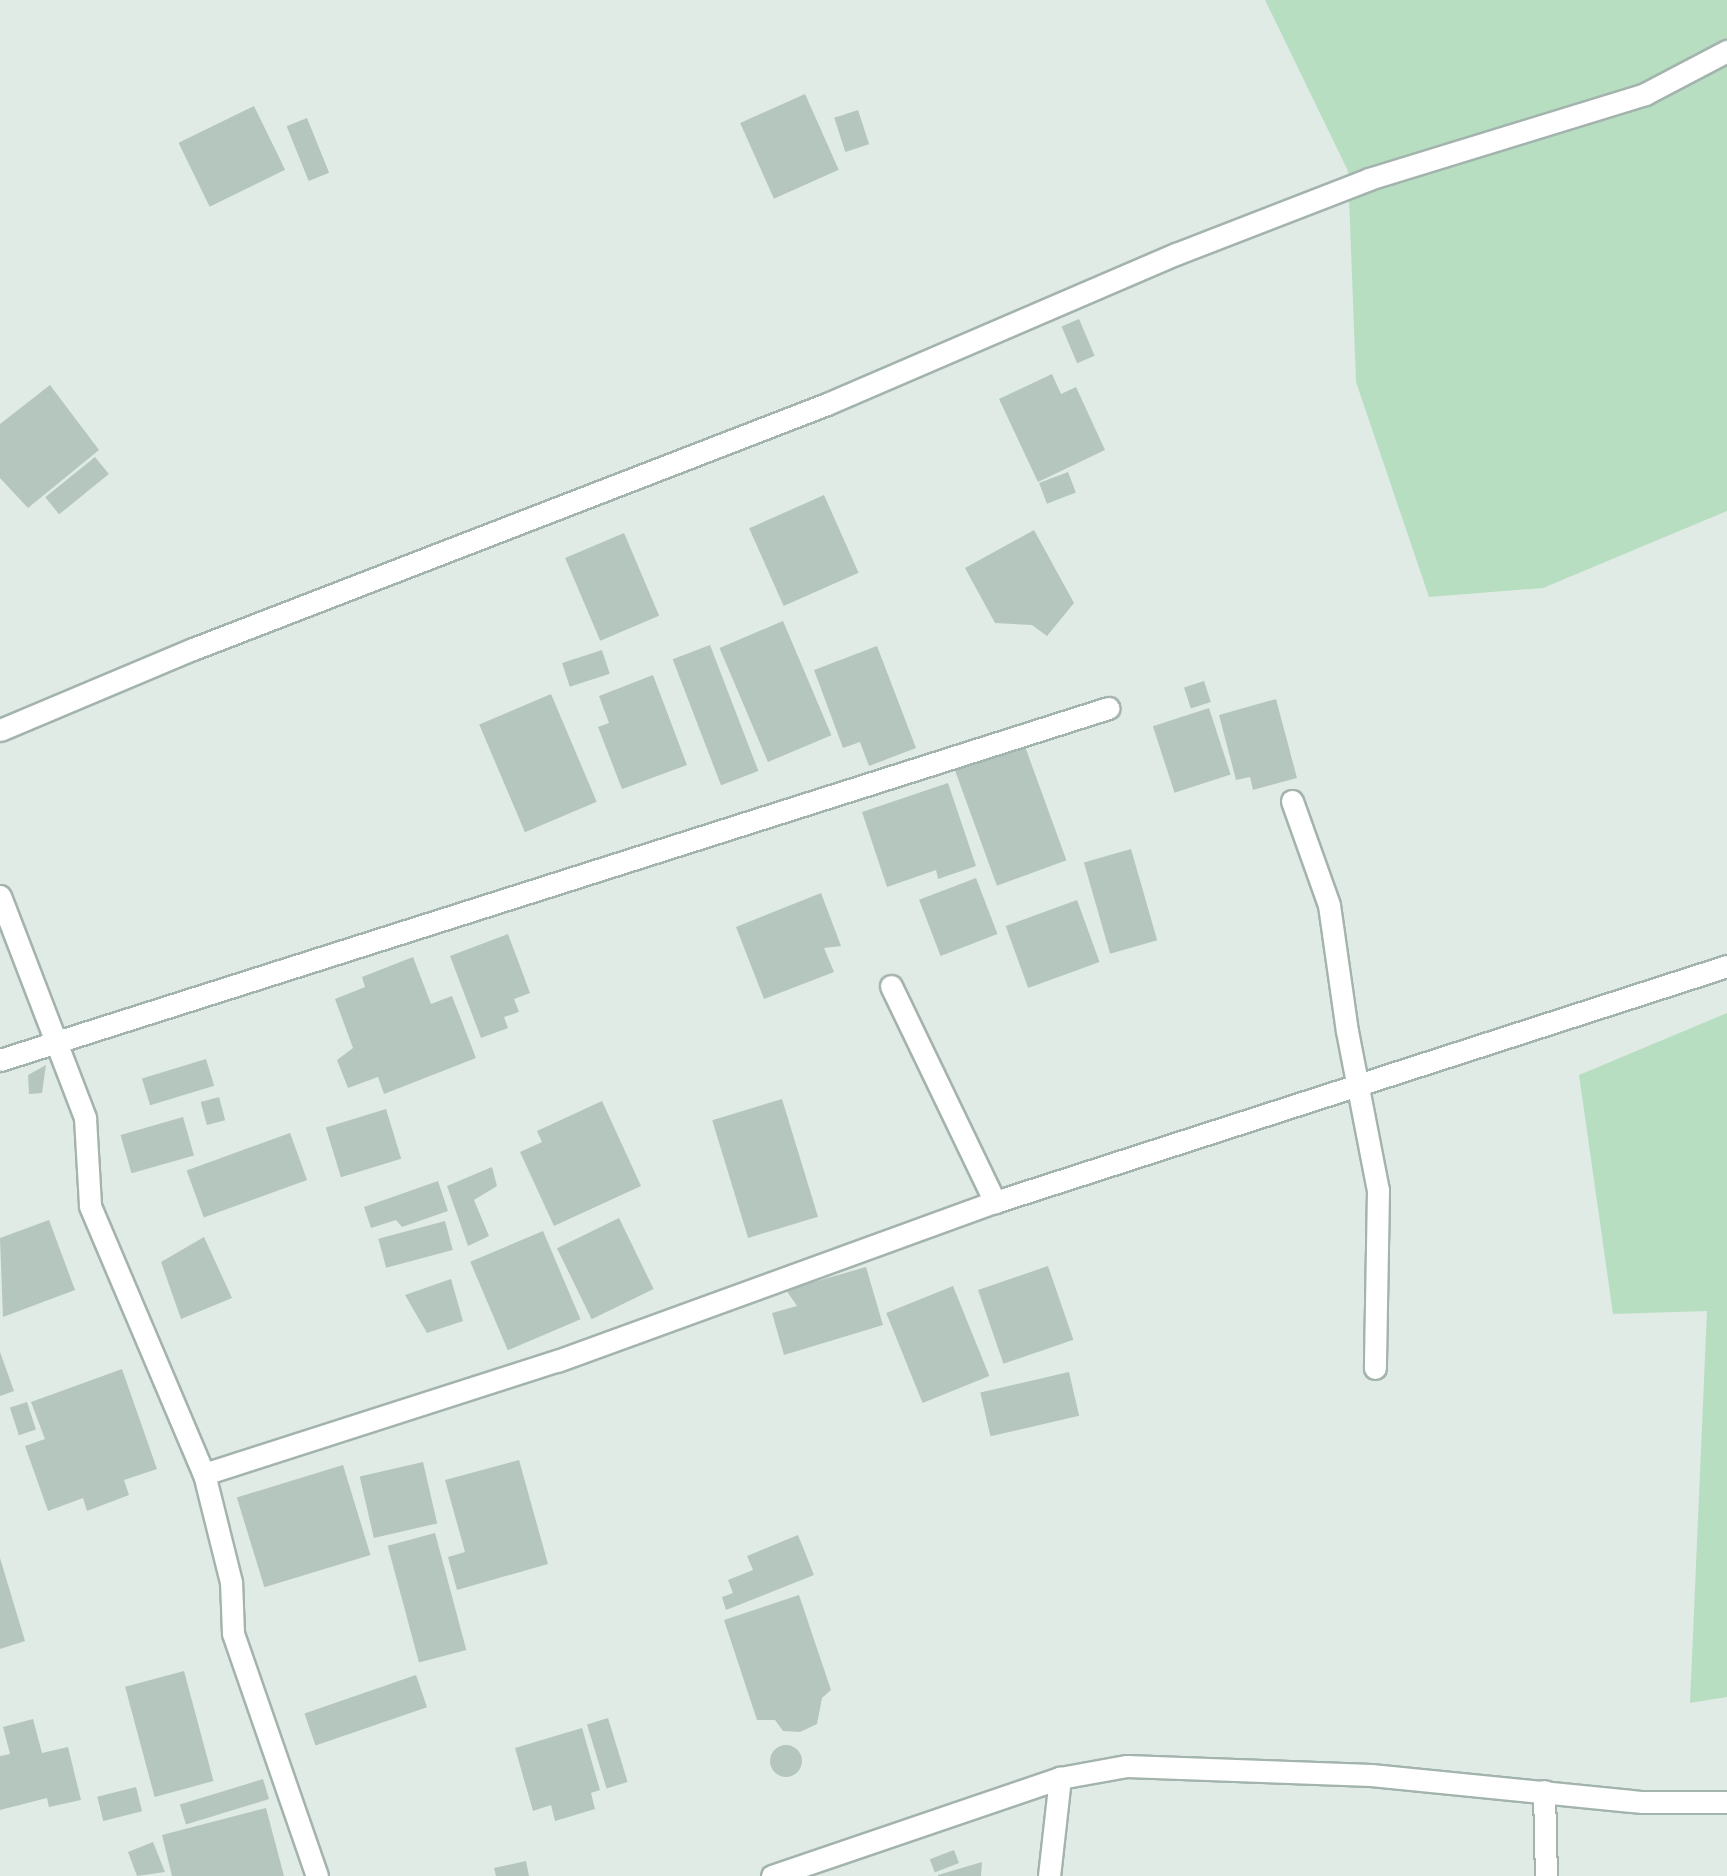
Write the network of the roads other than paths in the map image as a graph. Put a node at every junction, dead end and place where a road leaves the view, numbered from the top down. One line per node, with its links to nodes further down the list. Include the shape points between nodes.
1 (1727, 51): 3 (street, via 1646,94 1368,179 1176,254 827,404 192,649)
2 (1108, 708): 8 (street)
3 (0, 730)
4 (1292, 801): 10 (street, via 1329,905)
5 (0, 895): 8 (street)
6 (1727, 965): 10 (street)
7 (891, 986): 11 (street)
8 (58, 1041): 9 (street); 13 (street, via 85,1118 90,1206)
9 (0, 1060)
10 (1358, 1087): 11 (street); 12 (street, via 1377,1190)
11 (995, 1202): 13 (street, via 557,1361)
12 (1375, 1368)
13 (204, 1474): 17 (street, via 231,1581 233,1633)
14 (1060, 1778): 15 (street, via 1128,1766 1371,1775); 18 (street); 19 (street)
15 (1544, 1791): 16 (street, via 1643,1802); 20 (street)
16 (1727, 1802)
17 (317, 1876)
18 (772, 1876)
19 (1049, 1876)
20 (1546, 1876)

